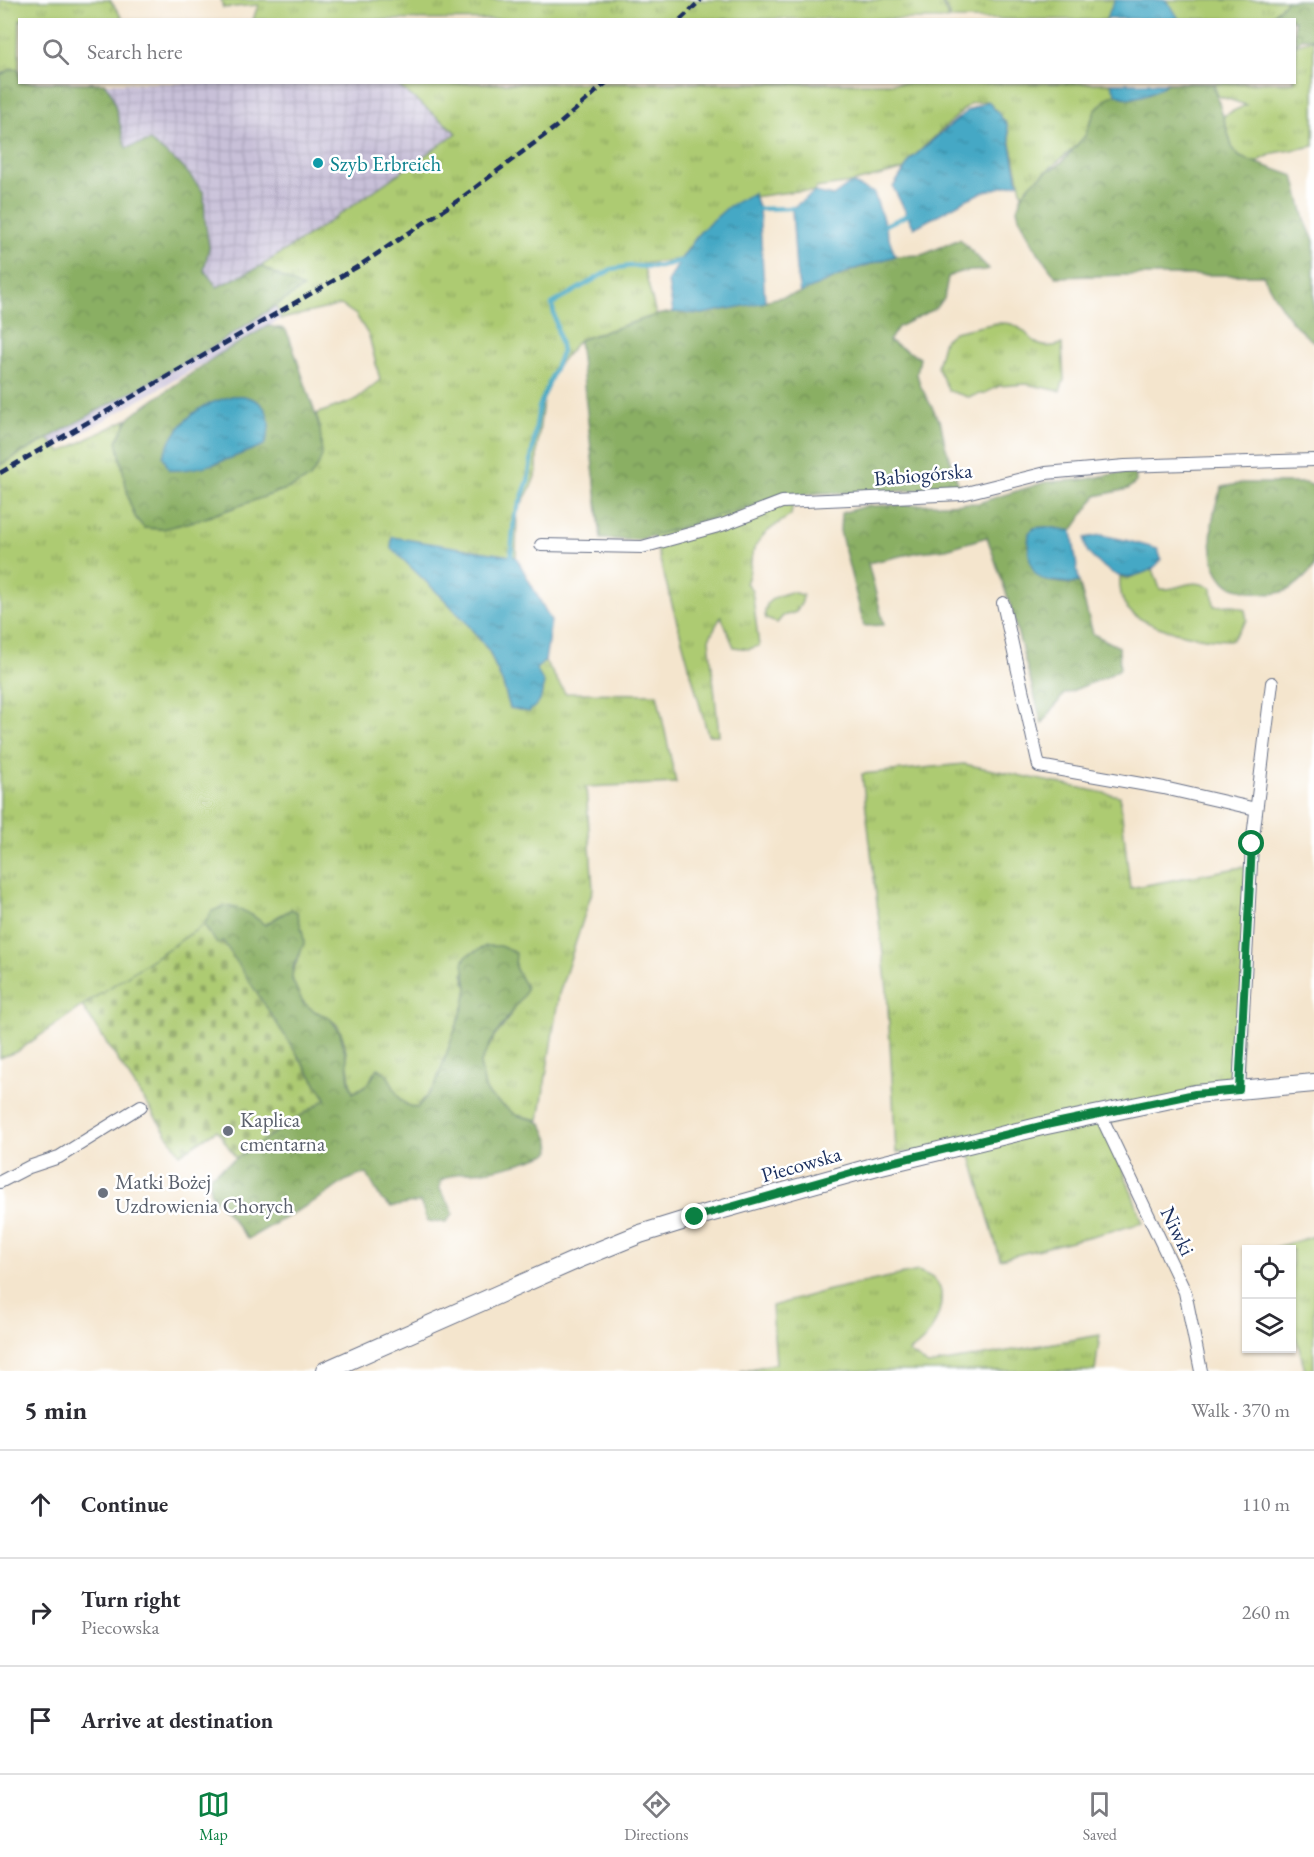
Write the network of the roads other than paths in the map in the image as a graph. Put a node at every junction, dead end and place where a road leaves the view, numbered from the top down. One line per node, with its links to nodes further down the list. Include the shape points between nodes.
1 (1314, 460): 2 (street, Babiogórska, via 1125,466 1046,473 962,494 782,502 722,525 642,547)
2 (541, 545)
3 (1003, 603): 5 (street, via 1039,766)
4 (1272, 683): 5 (street)
5 (1256, 809): 7 (street)
6 (1314, 1083): 7 (street, Piecowska)
7 (1239, 1090): 9 (street, Piecowska, via 1195,1094)
8 (141, 1106): 10 (street, via 59,1157)
9 (1100, 1114): 11 (street, Piecowska, via 876,1166 640,1234); 12 (street, Niwki, via 1185,1292)
10 (0, 1182)
11 (325, 1371)
12 (1201, 1371)

